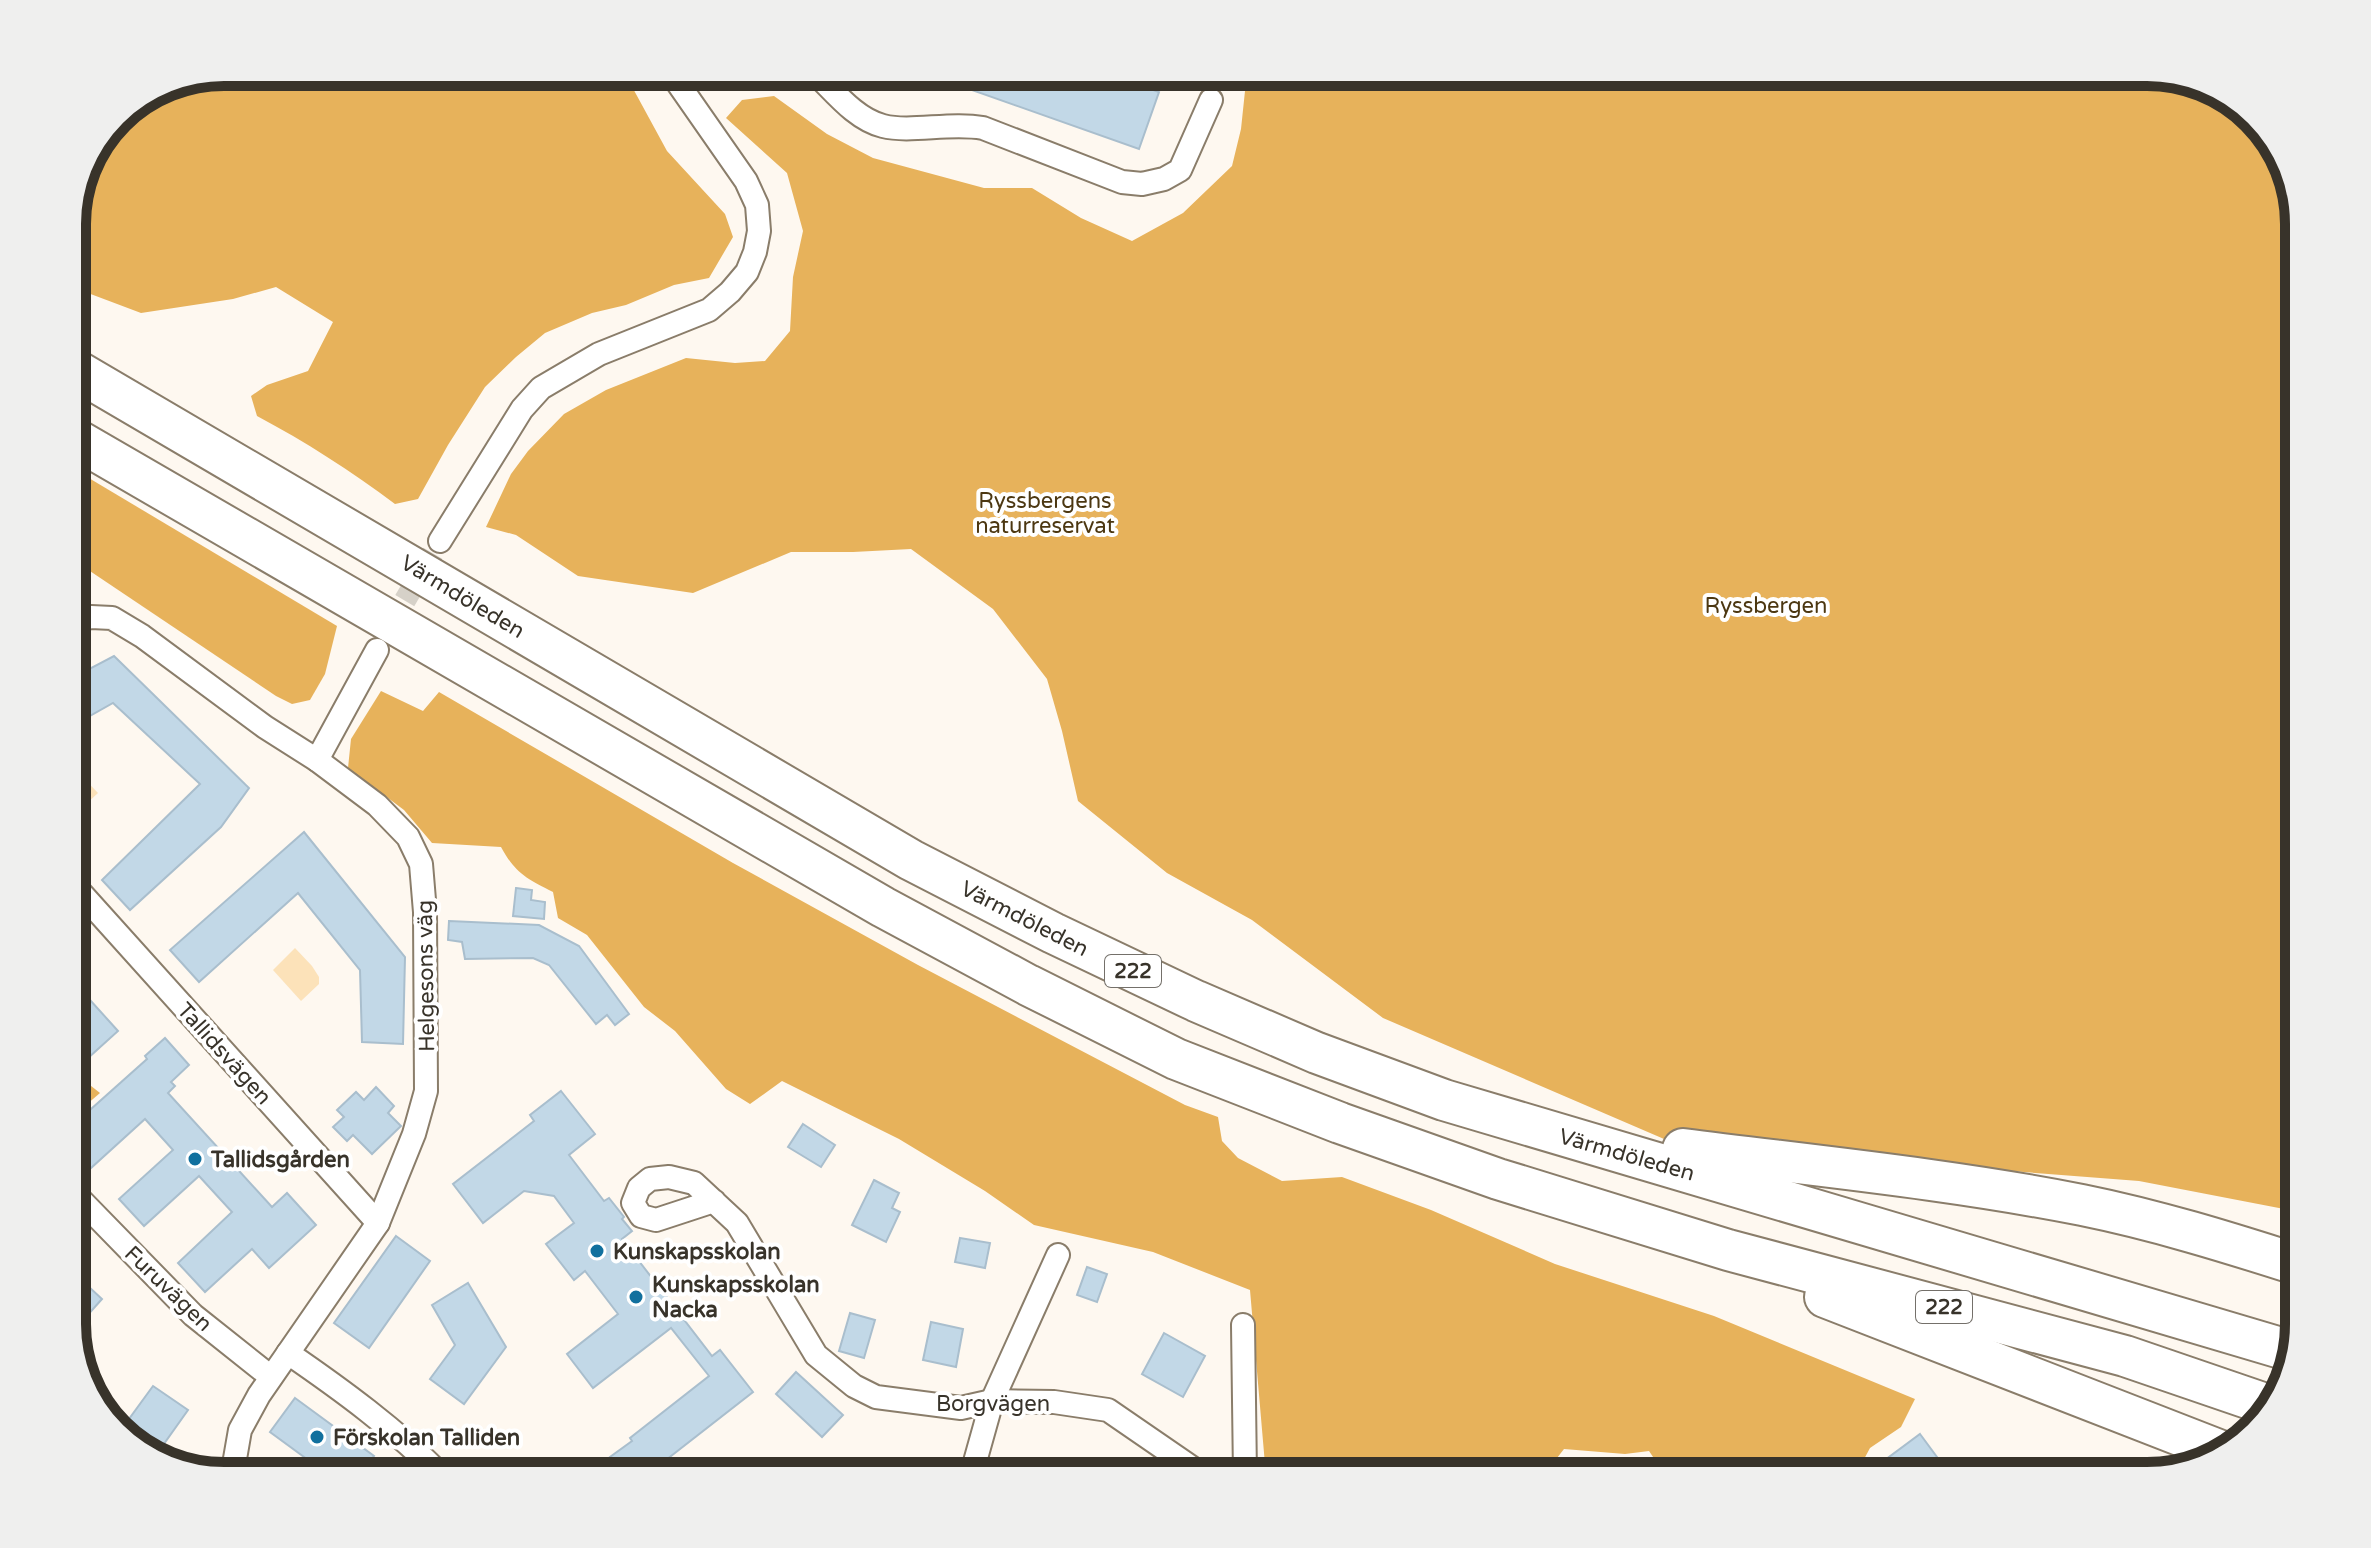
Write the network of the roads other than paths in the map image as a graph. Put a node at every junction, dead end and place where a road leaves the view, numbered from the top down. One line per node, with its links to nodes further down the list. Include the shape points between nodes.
1 (680, 86): 6 (street, via 757,205 759,231 747,272 709,310 599,354 541,388 522,409)
2 (829, 86): 3 (street, via 857,113 883,126 983,128 1132,184 1158,181 1180,170)
3 (1211, 100)
4 (86, 376): 11 (highway, Värmdöleden / 222, via 925,867 1053,933 1317,1053 1444,1100)
5 (86, 445): 14 (highway, 222, via 855,891 1028,985 1176,1059 1486,1175)
6 (440, 541)
7 (86, 618): 9 (street, Helgesons väg, via 112,618 142,636)
8 (377, 650): 9 (street)
9 (317, 760): 15 (street, Helgesons väg, via 377,805 408,837 421,864 426,1091)
10 (86, 899): 15 (street, Tallidsvägen)
11 (1560, 1134): 17 (highway, via 2017,1193 2148,1220); 19 (highway, Värmdöleden / 222)
12 (714, 1201): 22 (street, Borgvägen, via 737,1223 816,1355 854,1386 876,1397 961,1408)
13 (86, 1206): 21 (street, Furuvägen, via 182,1305)
14 (1612, 1214): 23 (highway, 222, via 2125,1356); 24 (highway)
15 (378, 1223): 20 (street, Helgesons väg)
16 (1058, 1255): 22 (street)
17 (2285, 1261)
18 (1243, 1325): 29 (street)
19 (2283, 1348)
20 (288, 1353): 21 (street, Helgesons väg); 26 (street)
21 (271, 1377): 25 (street, Helgesons väg, via 240,1430)
22 (992, 1401): 27 (street); 28 (street, Borgvägen, via 1108,1410)
23 (2261, 1402)
24 (2210, 1447)
25 (234, 1462)
26 (429, 1462)
27 (975, 1462)
28 (1184, 1462)
29 (1245, 1462)

